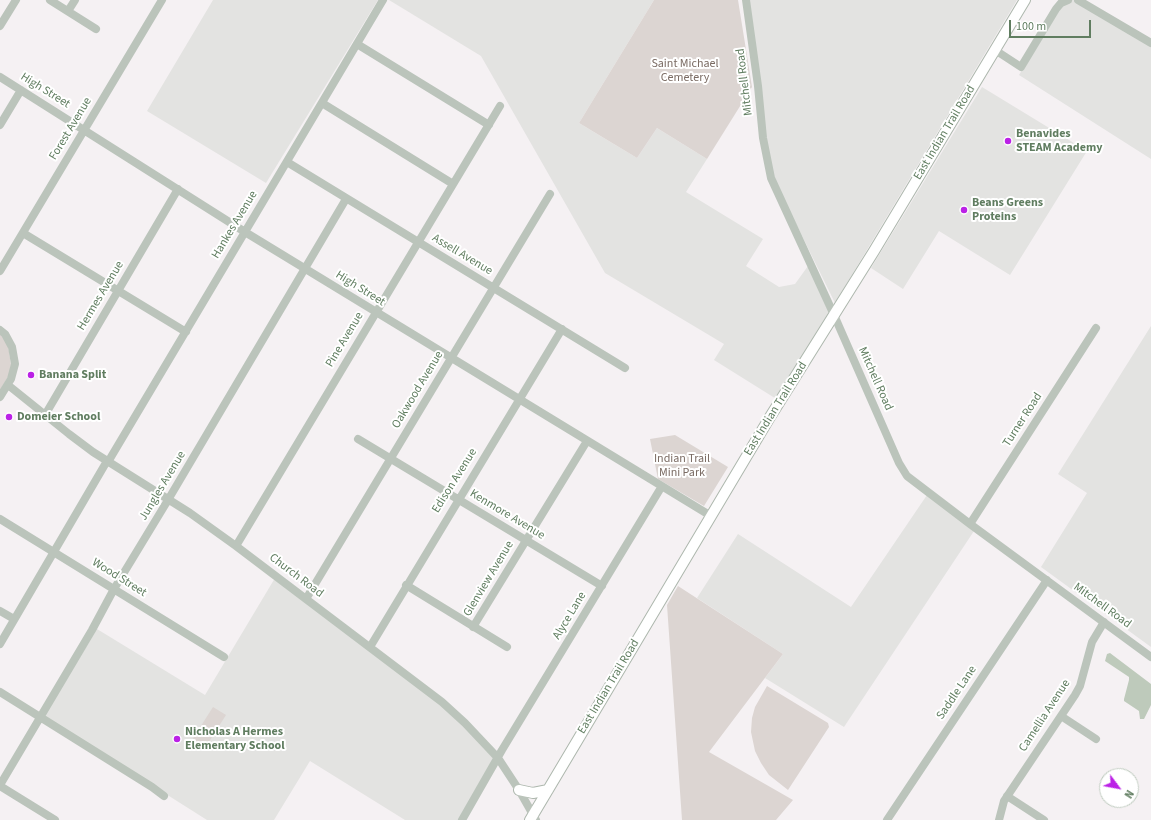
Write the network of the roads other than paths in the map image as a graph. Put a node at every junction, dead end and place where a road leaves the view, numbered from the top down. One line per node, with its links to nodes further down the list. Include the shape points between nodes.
1 (16, 0): 11 (street)
2 (50, 0): 10 (street)
3 (75, 0): 10 (street)
4 (162, 0): 22 (street, Forest Avenue)
5 (383, 0): 14 (street, Hankes Avenue)
6 (746, 0): 36 (street, Mitchell Road, via 763,138 771,178)
7 (1025, 0): 15 (main road, East Indian Trail Road)
8 (1068, 0): 15 (street, via 1061,2 1056,9 1021,66)
9 (1078, 0): 13 (street)
10 (68, 11): 12 (street)
11 (0, 26)
12 (96, 29)
13 (1151, 43)
14 (357, 44): 18 (street, Hankes Avenue); 20 (street)
15 (995, 50): 36 (main road, East Indian Trail Road)
16 (0, 77): 17 (street, High Street)
17 (21, 90): 21 (street); 22 (street, High Street)
18 (322, 103): 23 (street, Hankes Avenue); 24 (street)
19 (500, 106): 20 (street, Pine Avenue)
20 (489, 124): 24 (street, Pine Avenue)
21 (0, 125)
22 (84, 130): 25 (street, High Street); 28 (street, Forest Avenue)
23 (287, 162): 27 (street, Assell Avenue); 29 (street, Hankes Avenue)
24 (453, 184): 30 (street, Pine Avenue)
25 (178, 190): 29 (street, High Street); 34 (street, Hermes Avenue)
26 (550, 194): 33 (street, Oakwood Avenue)
27 (346, 199): 30 (street, Assell Avenue); 31 (street, Jungles Avenue)
28 (23, 232): 32 (street, Forest Avenue); 34 (street)
29 (245, 232): 31 (street, High Street); 40 (street, Hankes Avenue)
30 (418, 242): 33 (street, Assell Avenue); 35 (street, Pine Avenue)
31 (305, 268): 35 (street, High Street); 53 (street, Jungles Avenue)
32 (0, 271)
33 (494, 288): 38 (street, Assell Avenue); 41 (street, Oakwood Avenue)
34 (118, 291): 40 (street); 46 (street, Hermes Avenue)
35 (376, 313): 41 (street, High Street); 58 (street, Pine Avenue)
36 (834, 315): 54 (main road, East Indian Trail Road); 56 (street, Mitchell Road, via 907,476)
37 (1096, 328): 56 (street, Turner Road)
38 (562, 329): 42 (street, Assell Avenue); 45 (street, Edison Avenue)
39 (0, 330): 43 (street, via 14,352 14,370)
40 (186, 332): 50 (street, Hankes Avenue)
41 (451, 358): 45 (street, High Street); 49 (street, Oakwood Avenue)
42 (626, 368)
43 (8, 385): 44 (street); 46 (street, Church Road)
44 (0, 397)
45 (520, 400): 48 (street, High Street); 52 (street, Edison Avenue)
46 (44, 415): 50 (street, Church Road)
47 (358, 439): 49 (street, Kenmore Avenue)
48 (588, 441): 51 (street, High Street); 57 (street, Glenview Avenue)
49 (391, 459): 52 (street, Kenmore Avenue); 64 (street, Oakwood Avenue)
50 (108, 461): 53 (street, Church Road); 59 (street, Hankes Avenue)
51 (662, 486): 54 (street, High Street); 62 (street, Alyce Lane)
52 (458, 499): 57 (street, Kenmore Avenue); 61 (street, Edison Avenue)
53 (168, 500): 58 (street, Church Road); 63 (street, Jungles Avenue)
54 (711, 516): 81 (main road, East Indian Trail Road)
55 (0, 520): 59 (street, Wood Street)
56 (970, 524): 60 (street, Mitchell Road)
57 (526, 540): 62 (street, Kenmore Avenue); 68 (street, Glenview Avenue)
58 (236, 546): 64 (street, Church Road)
59 (54, 552): 63 (street, Wood Street); 66 (street, Hankes Avenue)
60 (1047, 580): 67 (street, Mitchell Road); 87 (street, Saddle Lane)
61 (406, 585): 68 (street); 70 (street, Edison Avenue)
62 (602, 586): 78 (street, Alyce Lane)
63 (114, 589): 72 (street, Wood Street); 76 (street, Jungles Avenue)
64 (306, 599): 70 (street, Church Road)
65 (0, 611): 66 (street)
66 (14, 620): 69 (street, Hankes Avenue)
67 (1104, 622): 73 (street, Mitchell Road); 75 (street, Camellia Avenue, via 1092,642 1080,686)
68 (474, 627): 71 (street)
69 (0, 644)
70 (370, 647): 78 (street, Church Road, via 442,702)
71 (507, 647)
72 (224, 657)
73 (1151, 657)
74 (0, 692): 76 (street)
75 (1061, 716): 77 (street); 83 (street, Camellia Avenue)
76 (40, 717): 79 (street, Jungles Avenue); 82 (street)
77 (1096, 739)
78 (498, 758): 80 (street, Church Road); 86 (street, Alyce Lane)
79 (0, 786): 85 (street)
80 (519, 790): 81 (main road, via 533,793); 84 (street, Church Road)
81 (548, 790): 84 (main road, East Indian Trail Road)
82 (164, 796)
83 (1007, 796): 88 (street, Camellia Avenue); 89 (street)
84 (533, 818)
85 (55, 820)
86 (462, 820)
87 (887, 820)
88 (999, 820)
89 (1044, 820)

